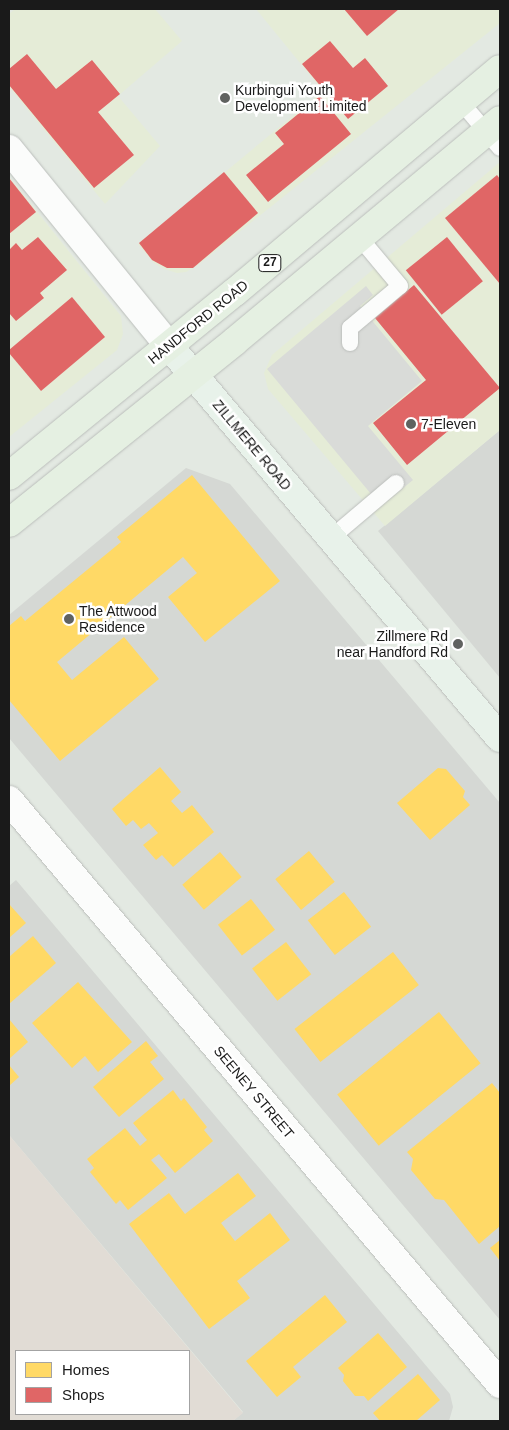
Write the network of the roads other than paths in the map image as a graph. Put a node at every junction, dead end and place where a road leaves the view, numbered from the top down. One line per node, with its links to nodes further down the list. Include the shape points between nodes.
1 (500, 69): 2 (main road, HANDFORD ROAD / 27)
2 (461, 102): 3 (lane); 7 (main road, HANDFORD ROAD / 27)
3 (496, 133): 5 (main road)
4 (9, 149): 7 (street, ZILLMERE ROAD)
5 (360, 237): 6 (lane, via 400,286 350,328); 8 (main road)
6 (350, 342)
7 (169, 346): 8 (main road, ZILLMERE ROAD); 9 (main road, HANDFORD ROAD / 27)
8 (193, 375): 11 (main road); 12 (main road, ZILLMERE ROAD)
9 (9, 476)
10 (396, 483): 12 (lane)
11 (9, 524)
12 (331, 538): 13 (main road, ZILLMERE ROAD)
13 (500, 738)
14 (9, 800): 15 (street, SEENEY STREET)
15 (500, 1384)

